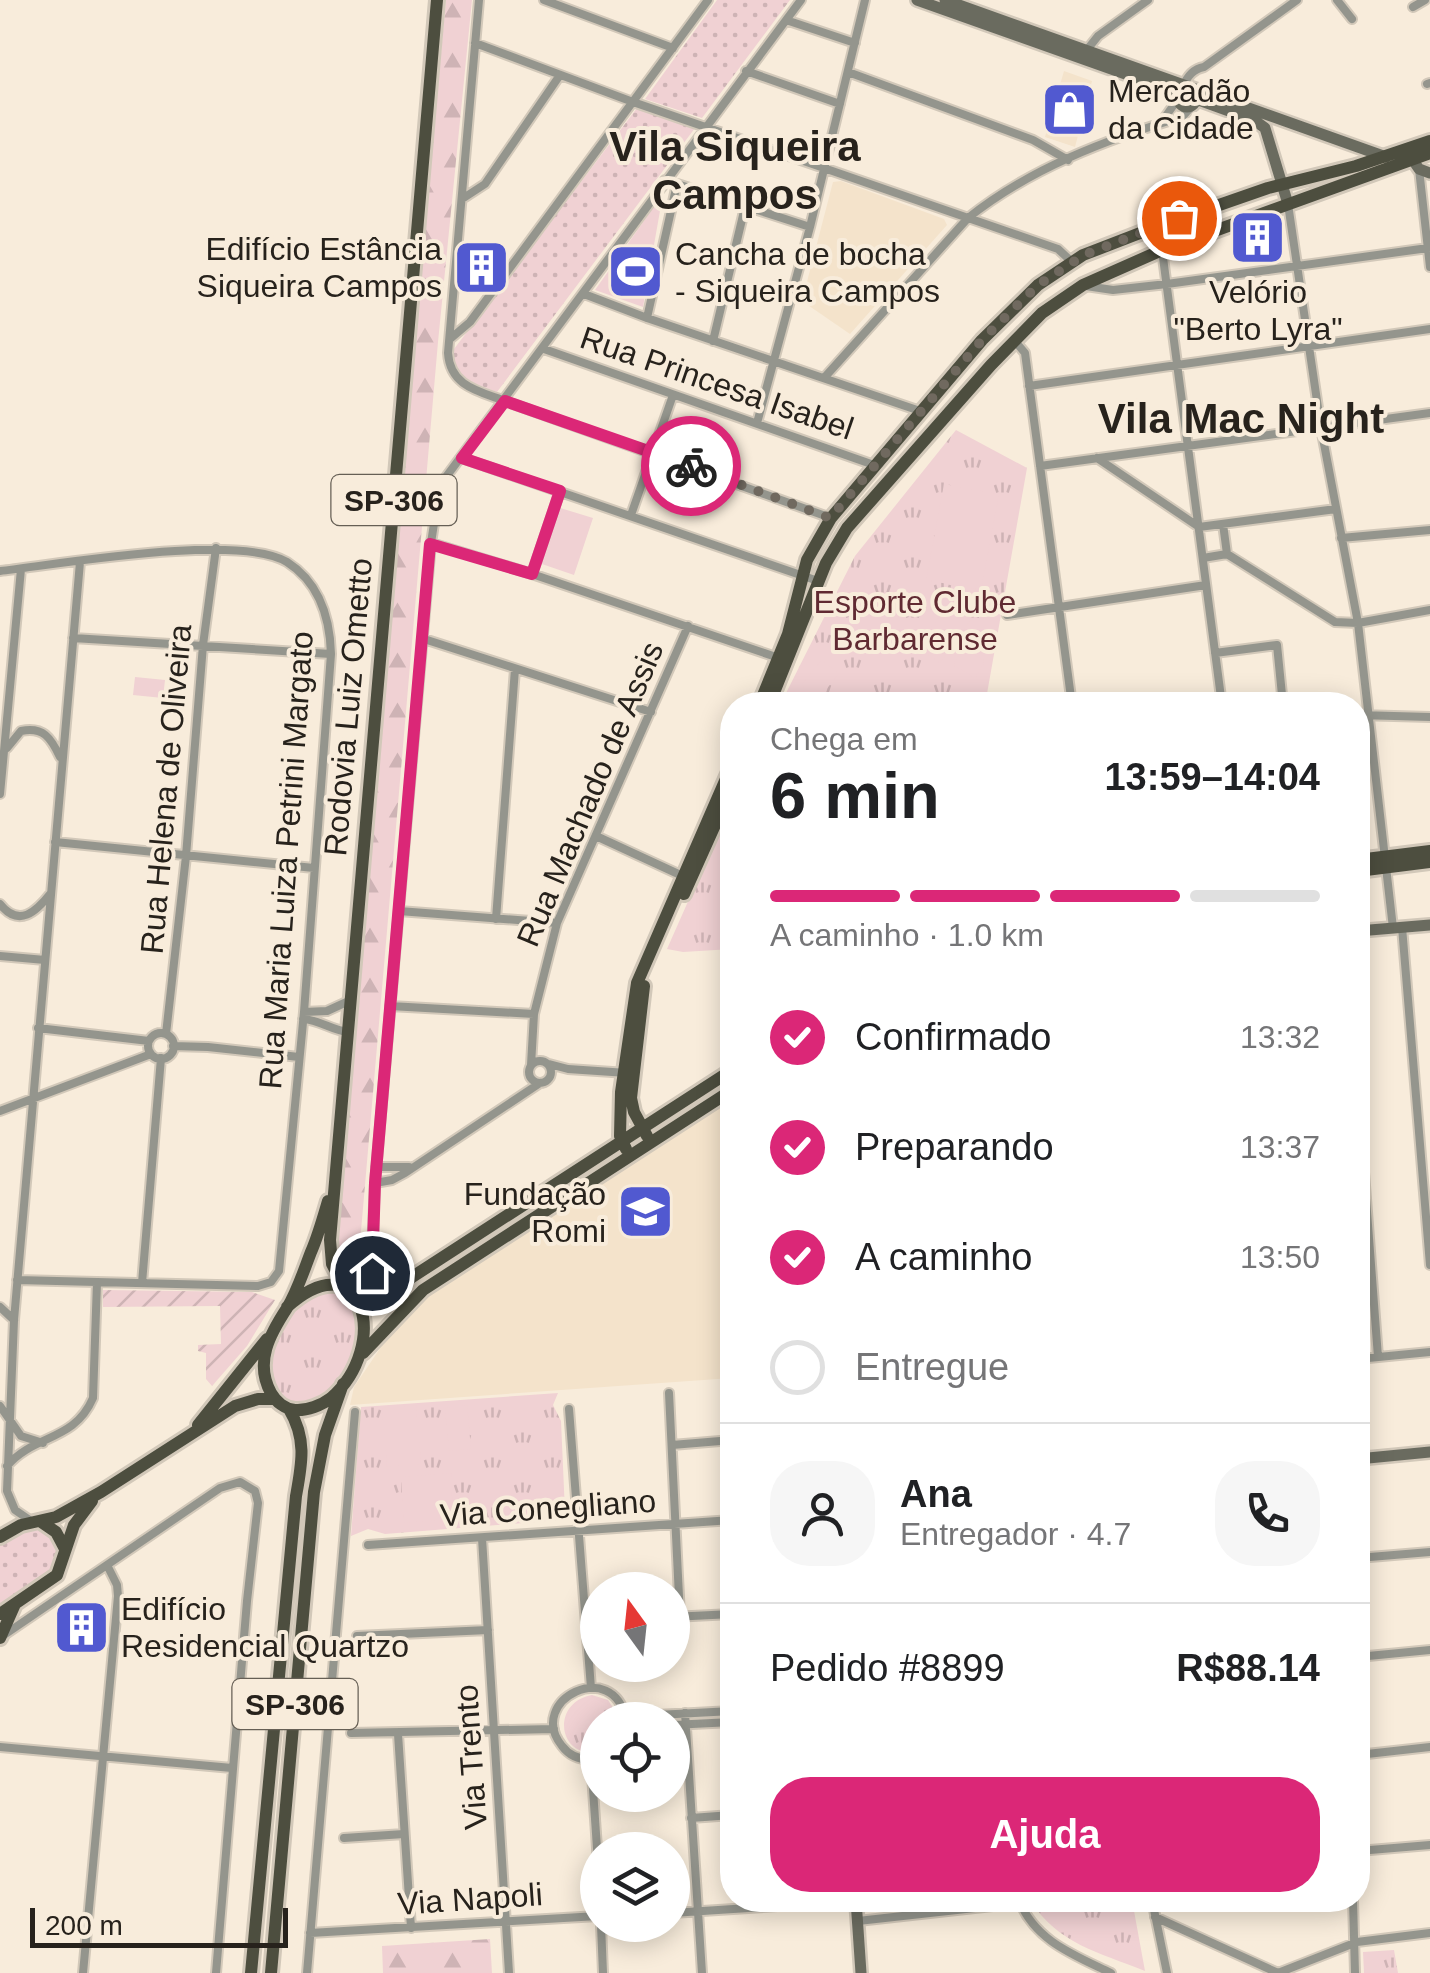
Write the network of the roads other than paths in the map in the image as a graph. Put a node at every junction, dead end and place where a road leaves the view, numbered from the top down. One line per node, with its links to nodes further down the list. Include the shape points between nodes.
1 (437, 0): 141 (main road, Rodovia Luiz Ometto / SP-306)
2 (479, 0): 16 (street)
3 (544, 0): 18 (street)
4 (708, 0): 18 (street)
5 (800, 0): 15 (street)
6 (866, 0): 17 (street)
7 (917, 0): 19 (main road)
8 (944, 0): 19 (main road)
9 (1148, 0): 19 (street, via 1098,36)
10 (1297, 0): 23 (street, via 1204,67)
11 (1337, 0): 14 (street)
12 (1425, 0): 13 (street)
13 (1413, 7)
14 (1352, 19)
15 (786, 20): 17 (street); 20 (street)
16 (475, 43): 22 (street); 39 (street)
17 (855, 43): 21 (street)
18 (672, 48): 24 (street)
19 (1085, 55): 23 (main road)
20 (746, 71): 25 (street); 28 (street)
21 (848, 72): 25 (street); 33 (street, via 1033,140)
22 (560, 74): 24 (street); 39 (street, via 485,184)
23 (1188, 94): 26 (main road); 27 (street); 27 (street, via 1182,116); 29 (main road)
24 (632, 102): 28 (street); 54 (street, via 470,322)
25 (840, 104): 35 (street)
26 (1278, 118): 29 (main road); 32 (main road)
27 (1160, 123): 33 (street)
28 (705, 126): 35 (street); 36 (street)
29 (1265, 128): 38 (main road)
30 (1430, 141): 34 (main road)
31 (1430, 153): 34 (main road)
32 (1386, 156): 34 (main road); 38 (main road)
33 (1068, 160): 42 (street, via 1014,184)
34 (1417, 163): 40 (main road); 44 (street)
35 (825, 168): 42 (street); 43 (street)
36 (665, 180): 37 (street); 51 (street)
37 (677, 184): 41 (street); 52 (street)
38 (1282, 184): 40 (main road); 46 (main road)
39 (462, 199): 54 (street)
40 (1288, 204): 45 (main road); 47 (street)
41 (745, 207): 43 (street); 56 (street)
42 (968, 218): 46 (street, via 1058,249); 61 (street)
43 (810, 227): 59 (street)
44 (1428, 248): 47 (street); 48 (street)
45 (1162, 250): 49 (street); 50 (main road)
46 (1072, 262): 65 (main road, via 1010,310)
47 (1298, 265): 49 (street); 57 (street)
48 (1430, 266)
49 (1167, 284): 50 (street, via 1113,290); 60 (street)
50 (1083, 285): 55 (main road)
51 (584, 294): 52 (street); 58 (street)
52 (647, 318): 56 (street)
53 (1430, 329): 57 (street)
54 (450, 339): 64 (street, via 449,364 458,380)
55 (1014, 340): 62 (street, via 1024,352); 92 (main road, via 866,504)
56 (714, 341): 59 (street)
57 (1309, 346): 60 (street); 68 (street)
58 (544, 349): 63 (street, Rua Princesa Isabel); 64 (street)
59 (774, 361): 61 (street); 67 (street)
60 (1178, 364): 62 (street); 69 (street)
61 (824, 378): 65 (street)
62 (1029, 386): 74 (street)
63 (673, 395): 67 (street, Rua Princesa Isabel); 70 (street)
64 (505, 401): 70 (street); 71 (street)
65 (920, 410): 73 (main road)
66 (1430, 413): 68 (street)
67 (757, 423): 73 (street, Rua Princesa Isabel)
68 (1321, 428): 69 (street); 76 (street)
69 (1190, 445): 72 (street); 80 (street)
70 (653, 452): 77 (street); 78 (street)
71 (462, 458): 75 (street); 83 (street, via 440,485)
72 (1096, 458): 74 (street); 80 (street)
73 (874, 465): 78 (main road)
74 (1040, 466): 94 (street)
75 (560, 491): 77 (street); 90 (street)
76 (1336, 509): 79 (street); 82 (street)
77 (631, 515): 91 (street)
78 (830, 518): 91 (main road)
79 (1223, 524): 80 (street); 85 (street)
80 (1199, 527): 86 (street)
81 (1430, 530): 82 (street)
82 (1342, 538): 97 (street)
83 (430, 544): 90 (street); 100 (street)
84 (216, 548): 87 (street, Rua Maria Luiza Petrini Margato); 101 (street, Rua Helena de Oliveira); 103 (street, Rua Maria Luiza Petrini Margato, via 288,562 313,586 330,622)
85 (1227, 554): 86 (street); 97 (street, via 1323,617)
86 (1203, 558): 93 (street)
87 (80, 562): 88 (street, Rua Maria Luiza Petrini Margato); 99 (street)
88 (20, 569): 89 (street, Rua Maria Luiza Petrini Margato); 116 (street)
89 (0, 572)
90 (532, 574): 98 (street)
91 (802, 577): 92 (street); 104 (main road)
92 (818, 582): 104 (main road)
93 (1206, 585): 94 (street); 102 (street)
94 (1059, 608): 96 (street); 108 (street)
95 (1430, 610): 97 (street)
96 (1007, 615)
97 (1358, 623): 111 (street)
98 (688, 626): 104 (street); 112 (street, Rua Machado de Assis)
99 (74, 638): 101 (street); 117 (street)
100 (424, 640): 105 (street); 133 (street)
101 (202, 644): 103 (street); 124 (street, Rua Helena de Oliveira)
102 (1215, 653): 109 (street); 110 (street, via 1277,644)
103 (331, 654): 128 (street, Rua Maria Luiza Petrini Margato)
104 (784, 660): 106 (main road); 107 (main road)
105 (515, 670): 112 (street); 134 (street)
106 (766, 692)
107 (773, 692)
108 (1070, 692)
109 (1220, 692)
110 (1282, 692)
111 (1366, 692)
112 (652, 712): 121 (street, Rua Machado de Assis)
113 (1370, 714): 114 (street)
114 (1430, 717)
115 (1370, 722): 126 (street)
116 (2, 756): 117 (street, via 20,731 38,729); 118 (street)
117 (62, 761): 122 (street)
118 (0, 794)
119 (720, 795): 130 (main road)
120 (720, 811): 130 (main road)
121 (596, 836): 130 (street); 135 (street, Rua Machado de Assis)
122 (55, 842): 124 (street); 131 (street)
123 (1430, 851): 126 (main road)
124 (186, 856): 128 (street); 147 (street, Rua Helena de Oliveira)
125 (1370, 861): 126 (main road)
126 (1387, 862): 127 (main road); 129 (main road); 137 (street)
127 (1430, 862)
128 (314, 868): 144 (street, Rua Maria Luiza Petrini Margato)
129 (1370, 868)
130 (687, 878): 157 (main road, via 637,984)
131 (50, 893): 132 (street, via 22,917 10,916); 140 (street)
132 (0, 904)
133 (399, 910): 134 (street); 142 (street)
134 (496, 919): 135 (street)
135 (557, 923): 143 (street, Rua Machado de Assis)
136 (1430, 925): 137 (main road)
137 (1397, 928): 138 (main road); 174 (street)
138 (1370, 931)
139 (0, 956): 140 (street)
140 (45, 960): 145 (street)
141 (351, 1000): 144 (street); 146 (main road, Rodovia Luiz Ometto / SP-306)
142 (390, 1006): 143 (street); 171 (street)
143 (534, 1014): 149 (street, Rua Machado de Assis)
144 (303, 1016): 146 (street); 152 (street, Rua Maria Luiza Petrini Margato)
145 (38, 1028): 148 (street); 162 (street)
146 (348, 1032): 172 (main road, Rodovia Luiz Ometto / SP-306)
147 (166, 1034): 148 (street); 150 (street)
148 (149, 1041): 151 (street)
149 (533, 1042): 154 (street, Rua Machado de Assis); 156 (street, Rua Machado de Assis)
150 (174, 1046): 152 (street); 153 (street)
151 (151, 1054): 153 (street); 162 (street)
152 (298, 1057): 181 (street, Rua Maria Luiza Petrini Margato, via 279,1272 258,1286)
153 (161, 1058): 181 (street)
154 (545, 1062): 155 (street); 156 (street); 158 (street, Rua Machado de Assis)
155 (568, 1069): 157 (street); 158 (street)
156 (530, 1070): 160 (street); 161 (street)
157 (628, 1073): 165 (main road); 166 (main road, via 631,1105)
158 (551, 1074): 160 (street)
159 (720, 1078): 166 (main road)
160 (540, 1083): 161 (street)
161 (520, 1096): 170 (street)
162 (32, 1098): 164 (street); 179 (street)
163 (720, 1098): 167 (main road)
164 (0, 1111)
165 (620, 1118): 168 (main road); 169 (main road)
166 (644, 1129): 167 (main road); 168 (main road)
167 (650, 1143): 168 (main road)
168 (626, 1149): 169 (main road); 182 (main road)
169 (605, 1154): 178 (main road)
170 (414, 1166): 171 (street); 173 (street)
171 (376, 1167): 173 (street)
172 (335, 1180): 183 (main road, Rodovia Luiz Ometto / SP-306, via 330,1254); 185 (main road, Rodovia Luiz Ometto / SP-306)
173 (375, 1183): 177 (street)
174 (1426, 1183): 176 (street)
175 (1370, 1264): 189 (street)
176 (1430, 1265)
177 (372, 1273)
178 (412, 1277): 182 (main road, via 411,1289); 183 (main road, via 380,1296)
179 (17, 1280): 180 (street); 186 (street)
180 (98, 1282): 181 (street); 204 (street, via 94,1398 82,1419)
181 (142, 1283)
182 (423, 1290): 192 (main road)
183 (349, 1291): 185 (main road, via 316,1287); 192 (main road, SP-306, via 364,1318)
184 (0, 1307): 186 (street)
185 (288, 1307): 187 (main road, SP-306)
186 (14, 1320): 191 (street)
187 (268, 1337): 196 (main road, via 264,1373); 202 (main road)
188 (1430, 1352): 189 (street)
189 (1378, 1357): 190 (street)
190 (1370, 1358)
191 (12, 1359): 193 (street); 201 (street)
192 (359, 1359): 194 (main road, SP-306)
193 (0, 1368)
194 (343, 1384): 198 (main road, SP-306, via 320,1405); 277 (main road, SP-306, via 314,1492)
195 (669, 1392): 205 (street)
196 (275, 1399): 198 (main road); 202 (main road, via 246,1402)
197 (0, 1406): 201 (street)
198 (289, 1409): 276 (main road, SP-306, via 303,1455)
199 (569, 1409): 213 (street)
200 (355, 1412): 270 (street)
201 (9, 1416): 204 (street, via 21,1436); 208 (street)
202 (192, 1432): 209 (main road)
203 (720, 1441): 205 (street)
204 (43, 1443): 208 (street)
205 (672, 1445): 212 (street)
206 (1430, 1452): 207 (main road)
207 (1370, 1458)
208 (8, 1466): 210 (street, via 10,1502)
209 (101, 1492): 210 (main road); 217 (main road, via 80,1514)
210 (35, 1521): 214 (main road); 217 (main road, via 56,1532)
211 (720, 1521): 212 (street, Via Conegliano)
212 (676, 1524): 213 (street, Via Conegliano); 222 (street)
213 (580, 1530): 215 (street, Via Conegliano); 221 (street)
214 (0, 1537)
215 (482, 1538): 216 (street, Via Conegliano); 227 (street, Via Trento)
216 (368, 1545)
217 (64, 1549): 223 (main road, via 56,1575)
218 (1430, 1552): 219 (street)
219 (1370, 1557)
220 (108, 1567): 229 (street); 246 (street, via 118,1596); 248 (street, via 220,1488 234,1482 255,1490)
221 (583, 1572)
222 (676, 1572)
223 (16, 1604): 224 (main road); 229 (main road)
224 (0, 1614)
225 (720, 1615): 226 (street)
226 (690, 1616)
227 (488, 1630): 228 (street); 240 (street, Via Trento)
228 (357, 1636)
229 (0, 1638)
230 (1430, 1650): 231 (street)
231 (1370, 1656)
232 (591, 1682): 233 (street)
233 (591, 1688): 234 (street); 239 (street, via 563,1700)
234 (616, 1702)
235 (720, 1712): 236 (street)
236 (690, 1714)
237 (720, 1723): 238 (street)
238 (690, 1725)
239 (554, 1729): 240 (street); 247 (street, via 567,1752)
240 (494, 1731): 242 (street); 268 (street, Via Trento)
241 (352, 1734): 242 (street)
242 (398, 1734): 252 (street)
243 (0, 1747): 246 (street)
244 (1430, 1747): 245 (street)
245 (1370, 1754)
246 (103, 1756): 248 (street); 274 (street)
247 (580, 1756)
248 (232, 1768): 275 (street)
249 (690, 1787): 251 (street)
250 (720, 1816): 251 (street)
251 (692, 1818): 258 (street)
252 (404, 1834): 253 (street); 269 (street)
253 (344, 1838)
254 (1430, 1844): 255 (street)
255 (1370, 1850)
256 (720, 1910): 258 (street)
257 (690, 1912): 258 (street)
258 (698, 1912): 281 (street)
259 (859, 1912): 267 (main road)
260 (862, 1912): 267 (main road)
261 (936, 1912): 267 (street)
262 (1026, 1912): 283 (street, via 1056,1947)
263 (1153, 1912): 266 (street)
264 (1354, 1912): 273 (street)
265 (580, 1917): 268 (street, Via Napoli)
266 (1154, 1917): 284 (street); 285 (street)
267 (861, 1921): 282 (main road)
268 (506, 1922): 269 (street, Via Napoli); 279 (street, Via Trento)
269 (411, 1928): 270 (street, Via Napoli)
270 (310, 1933): 278 (street)
271 (1430, 1934): 273 (street)
272 (602, 1942): 280 (street)
273 (1356, 1942): 285 (street); 286 (street)
274 (83, 1973)
275 (216, 1973)
276 (251, 1973)
277 (272, 1973)
278 (307, 1973)
279 (509, 1973)
280 (603, 1973)
281 (702, 1973)
282 (864, 1973)
283 (1111, 1973)
284 (1167, 1973)
285 (1278, 1973)
286 (1355, 1973)

